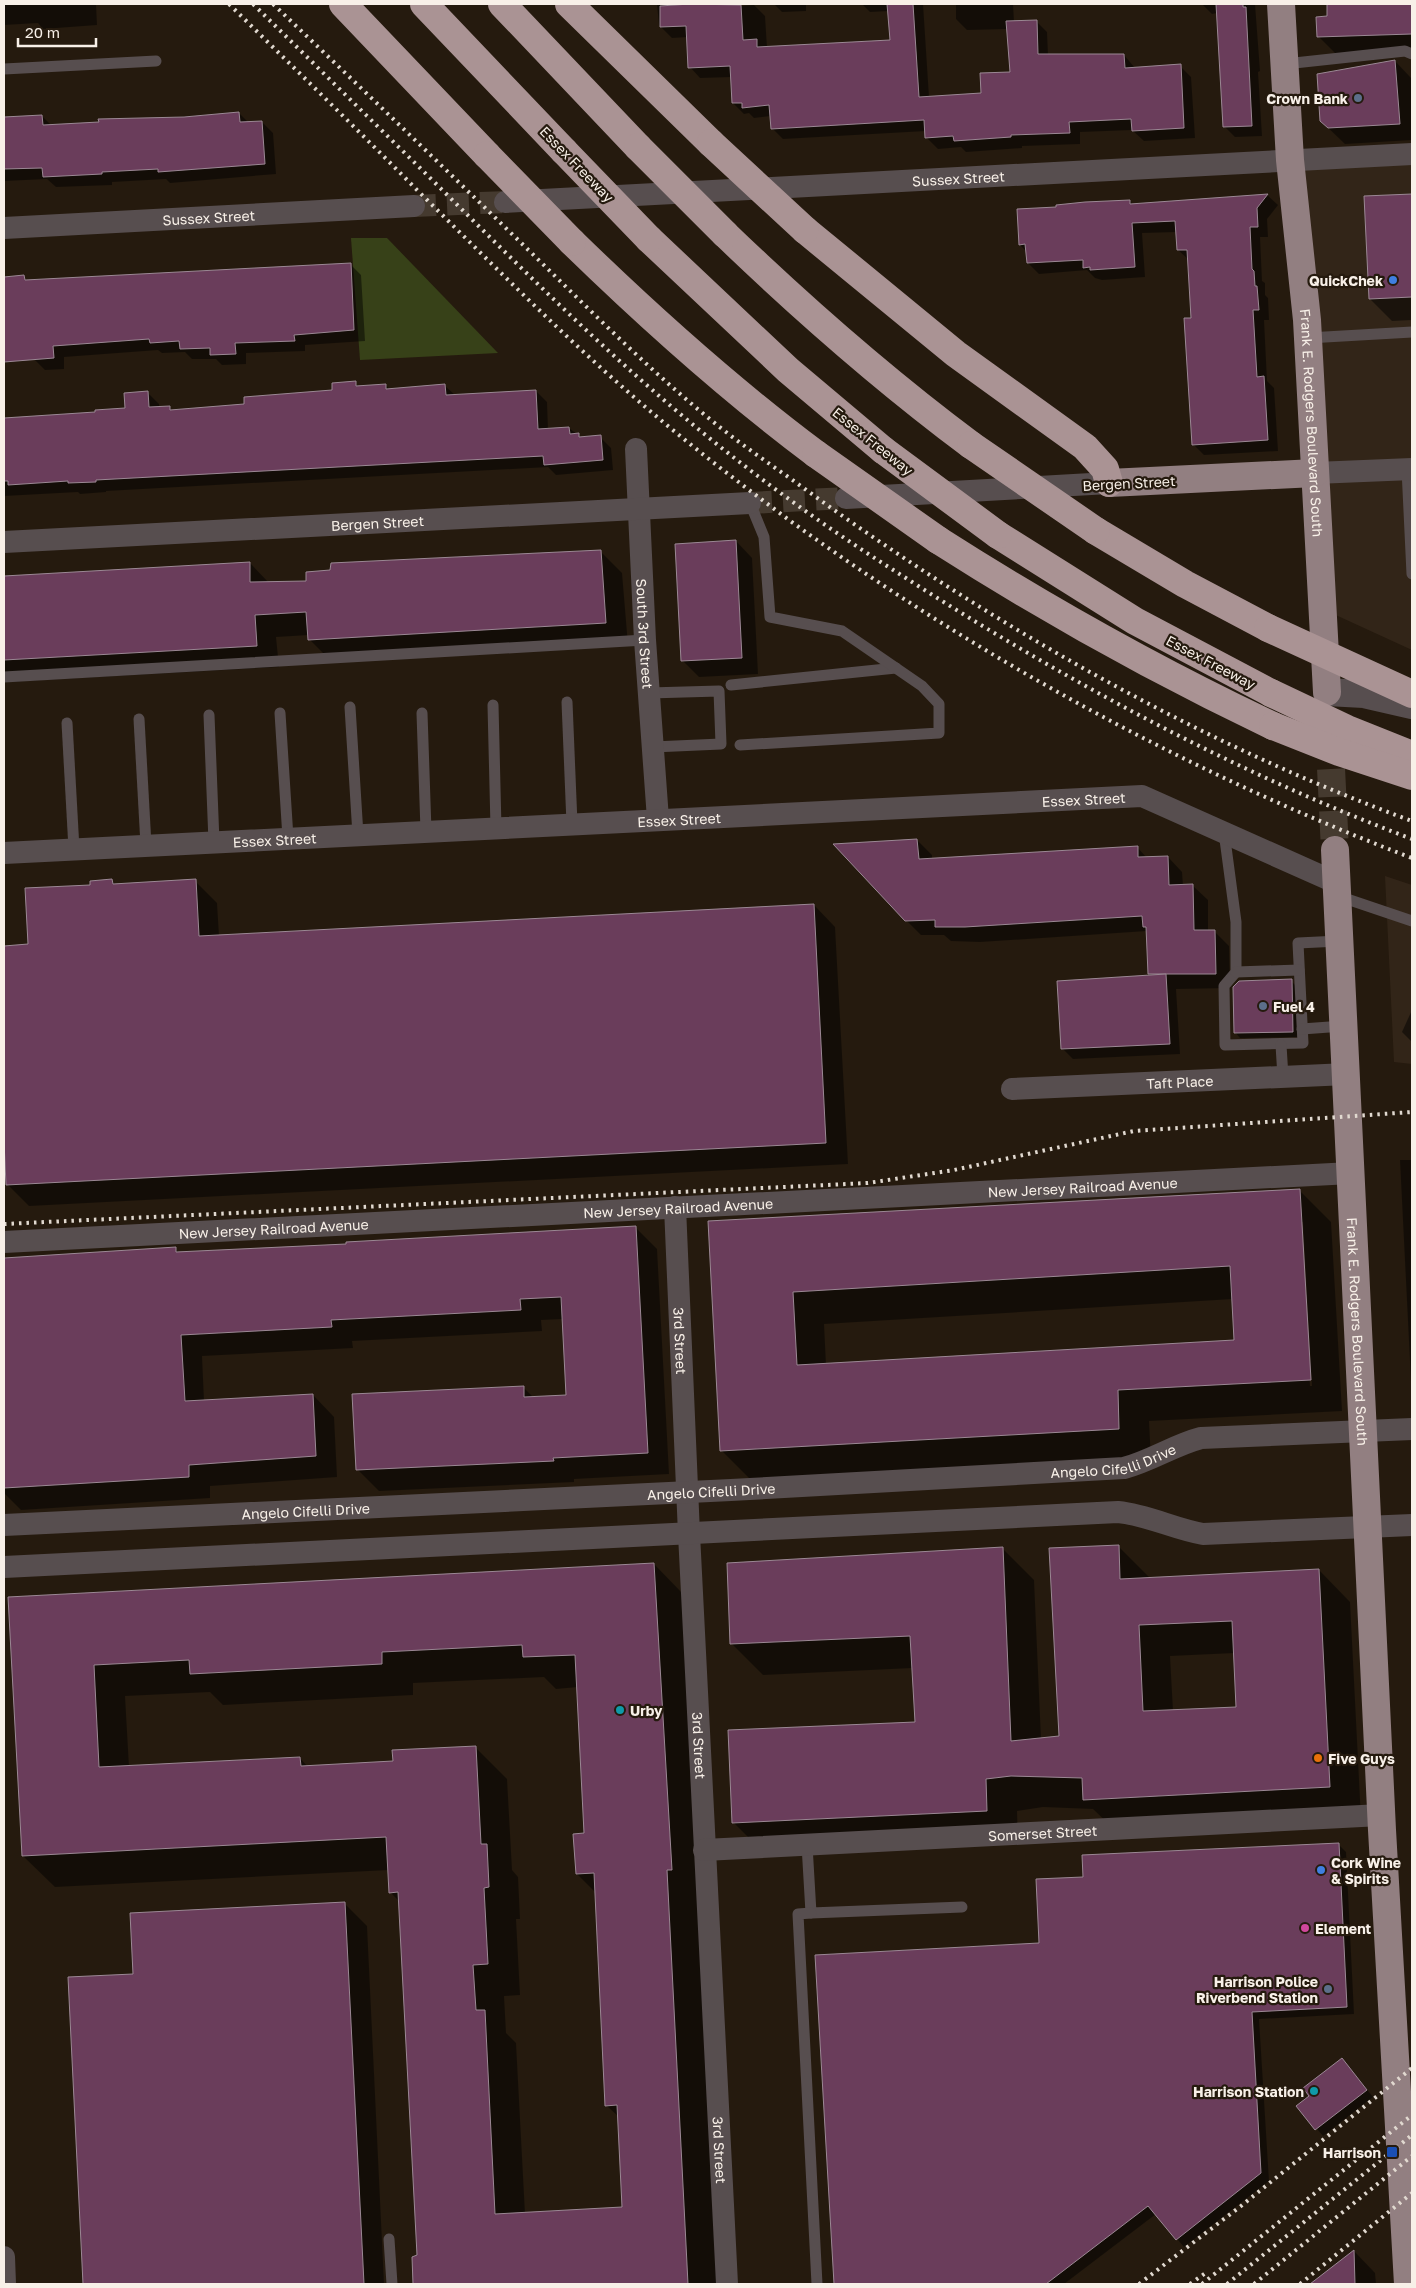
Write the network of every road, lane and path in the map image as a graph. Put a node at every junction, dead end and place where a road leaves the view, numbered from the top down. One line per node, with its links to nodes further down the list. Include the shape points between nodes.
1 (343, 4): 46 (highway, bridge, via 572,242 676,341 816,454 995,576 1162,672 1273,726)
2 (424, 4): 45 (highway, Essex Freeway, bridge, via 649,239 788,370 883,450 998,535 1135,621 1271,693)
3 (502, 4): 33 (highway, bridge, via 725,234 873,369 970,445 1096,531 1185,584 1268,628)
4 (569, 4): 20 (highway, bridge, via 805,230 956,354 1081,443 1105,469)
5 (1281, 4): 8 (main road, Frank E. Rodgers Boulevard South)
6 (1412, 54): 8 (lane, via 1405,52)
7 (156, 61): 9 (lane)
8 (1285, 64): 11 (main road, Frank E. Rodgers Boulevard South)
9 (4, 69)
10 (1412, 154): 11 (street, Sussex Street)
11 (1290, 160): 12 (street, Sussex Street); 16 (main road, Frank E. Rodgers Boulevard South)
12 (504, 202)
13 (414, 206): 14 (street, Sussex Street)
14 (4, 228)
15 (1412, 332): 16 (lane)
16 (1308, 338): 19 (main road, Frank E. Rodgers Boulevard South)
17 (636, 449): 23 (street, South 3rd Street)
18 (1409, 469): 19 (street, Bergen Street); 25 (lane)
19 (1316, 474): 20 (main road, Bergen Street); 31 (main road, Frank E. Rodgers Boulevard South)
20 (1109, 483): 21 (street, Bergen Street)
21 (846, 498)
22 (750, 503): 23 (street, Bergen Street); 28 (lane, via 764,538 770,617 842,631)
23 (638, 509): 24 (street, Bergen Street); 27 (street, South 3rd Street)
24 (4, 542)
25 (1412, 552): 26 (lane)
26 (1412, 574)
27 (645, 640): 29 (lane); 32 (street, South 3rd Street)
28 (896, 668): 30 (lane); 43 (lane, via 922,686 939,704 939,733)
29 (4, 677)
30 (732, 685)
31 (1327, 692): 36 (street, via 1364,694)
32 (649, 693): 44 (street, South 3rd Street); 44 (lane, via 719,691 721,744)
33 (1412, 694)
34 (567, 702): 48 (lane)
35 (493, 705): 49 (lane)
36 (1412, 705)
37 (350, 706): 52 (lane)
38 (280, 713): 53 (lane)
39 (422, 714): 50 (lane)
40 (209, 715): 54 (lane)
41 (138, 719): 55 (lane)
42 (67, 723): 56 (lane)
43 (740, 746)
44 (652, 747): 47 (street, South 3rd Street)
45 (1412, 755)
46 (1412, 776)
47 (658, 819): 48 (street, Essex Street); 51 (street, Essex Street, via 1142,796)
48 (572, 824): 49 (street, Essex Street)
49 (496, 828): 50 (street, Essex Street)
50 (426, 831): 52 (street, Essex Street)
51 (1224, 832): 59 (street, Essex Street); 63 (lane, via 1236,922)
52 (358, 834): 53 (street, Essex Street)
53 (288, 838): 54 (street, Essex Street)
54 (214, 842): 55 (street, Essex Street)
55 (146, 845): 56 (street, Essex Street)
56 (74, 849): 58 (street, Essex Street)
57 (1335, 850): 59 (main road, Frank E. Rodgers Boulevard South)
58 (4, 853)
59 (1337, 890): 60 (lane); 61 (main road, Frank E. Rodgers Boulevard South)
60 (1412, 921)
61 (1340, 941): 62 (lane, via 1298,944); 64 (main road, Frank E. Rodgers Boulevard South)
62 (1299, 970): 63 (lane, via 1261,976); 65 (lane)
63 (1236, 972): 67 (lane, via 1224,986 1225,1045)
64 (1344, 1026): 65 (lane); 69 (main road, Frank E. Rodgers Boulevard South)
65 (1302, 1029): 68 (lane, via 1303,1043)
66 (1263, 1032): 67 (lane)
67 (1263, 1045): 68 (lane)
68 (1281, 1045): 70 (lane)
69 (1347, 1074): 70 (street, Taft Place); 72 (main road, Frank E. Rodgers Boulevard South)
70 (1283, 1077): 71 (street, Taft Place)
71 (1012, 1089)
72 (1351, 1174): 73 (street, New Jersey Railroad Avenue); 76 (main road, Frank E. Rodgers Boulevard South)
73 (675, 1207): 74 (street, New Jersey Railroad Avenue); 77 (street, 3rd Street)
74 (4, 1242)
75 (1412, 1429): 76 (street, Angelo Cifelli Drive)
76 (1363, 1430): 77 (street, Angelo Cifelli Drive, via 1201,1438 1124,1468); 80 (main road, Frank E. Rodgers Boulevard South)
77 (687, 1492): 78 (street, Angelo Cifelli Drive); 81 (street, 3rd Street)
78 (4, 1524)
79 (1412, 1524): 80 (street)
80 (1368, 1526): 81 (street, via 1203,1534 1181,1530 1138,1514 1118,1512); 83 (main road, Frank E. Rodgers Boulevard South)
81 (689, 1534): 82 (street); 85 (street, 3rd Street)
82 (4, 1567)
83 (1382, 1822): 84 (street, Somerset Street); 94 (main road, Frank E. Rodgers Boulevard South)
84 (807, 1844): 85 (street, Somerset Street); 87 (lane)
85 (704, 1850): 92 (street, 3rd Street)
86 (962, 1907): 87 (lane)
87 (811, 1913): 93 (lane, via 798,1914)
88 (389, 2239): 91 (lane)
89 (4, 2257): 90 (street)
90 (5, 2284)
91 (392, 2284)
92 (727, 2284)
93 (817, 2284)
94 (1408, 2284)

